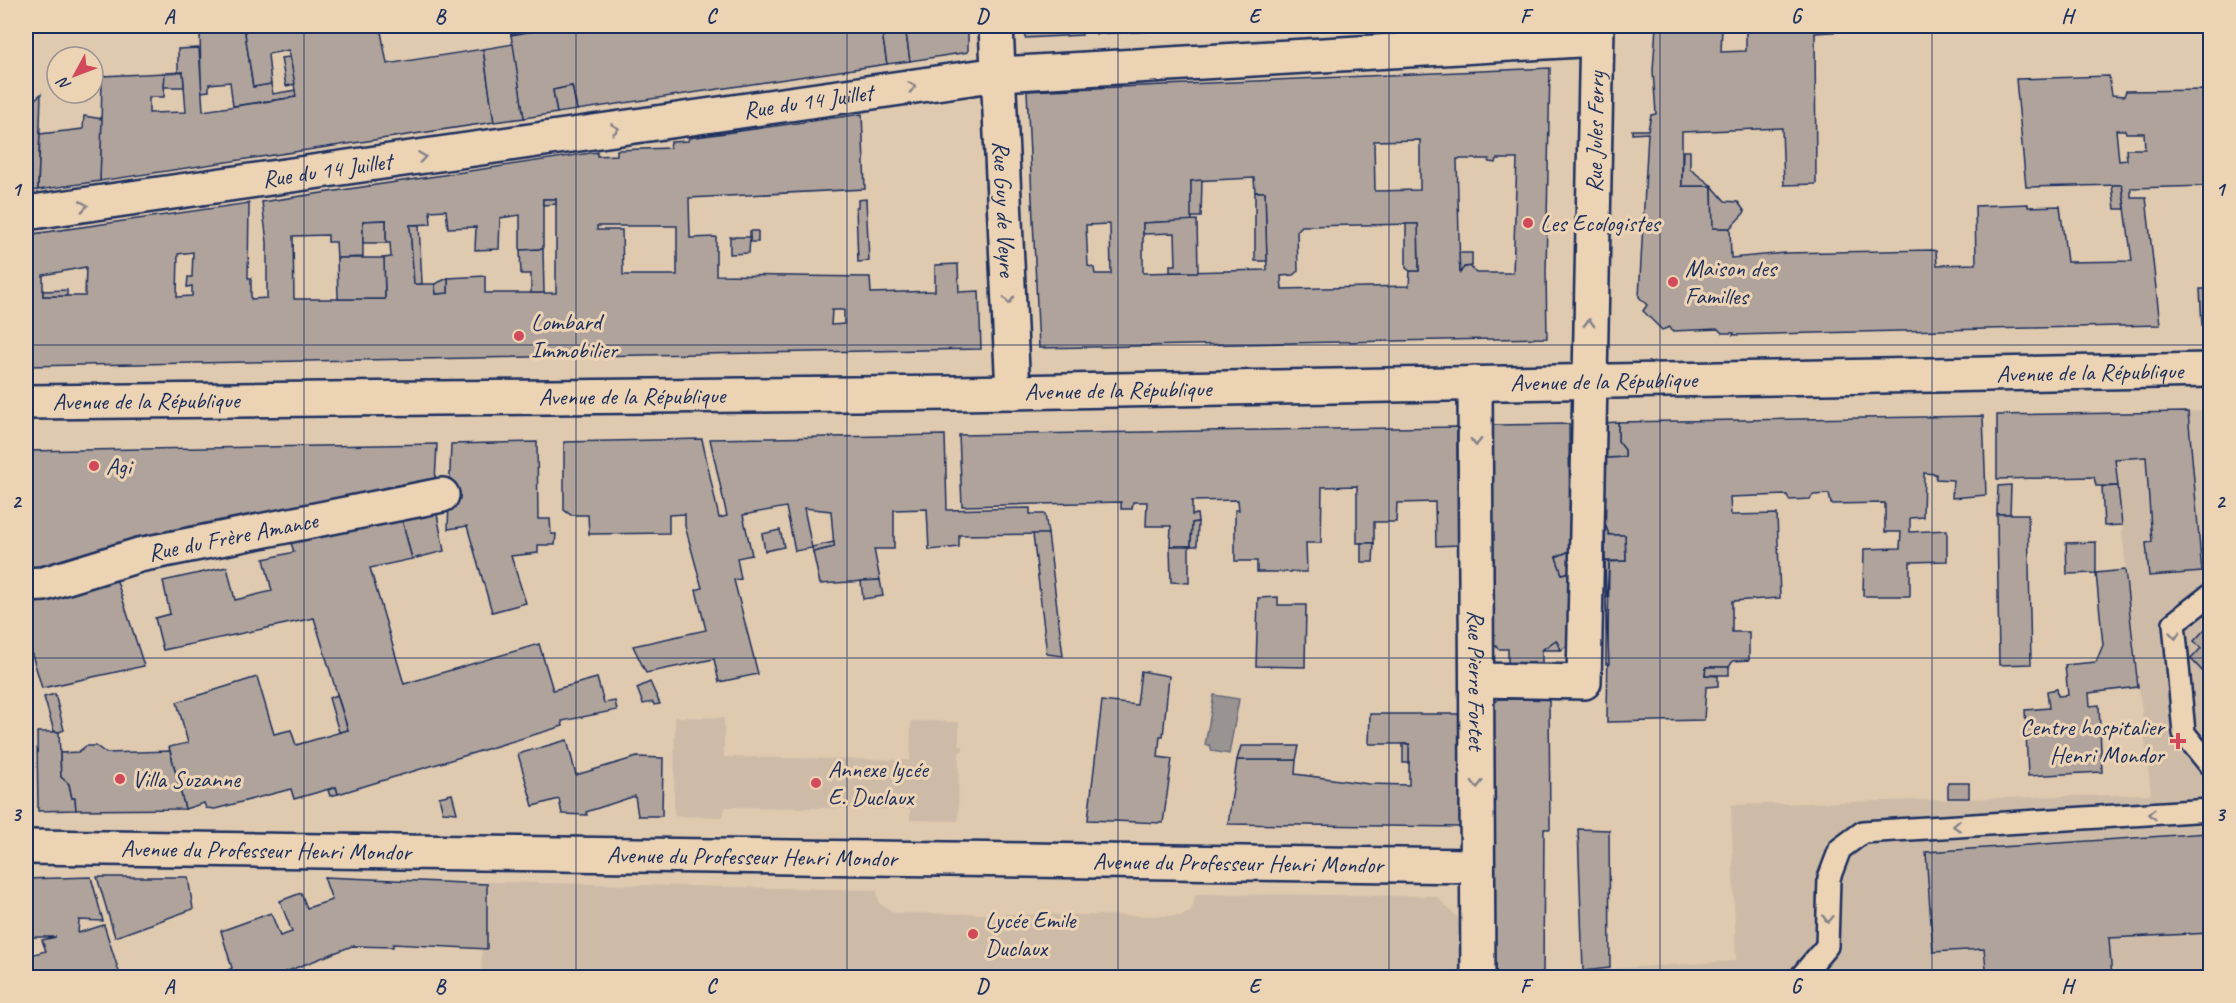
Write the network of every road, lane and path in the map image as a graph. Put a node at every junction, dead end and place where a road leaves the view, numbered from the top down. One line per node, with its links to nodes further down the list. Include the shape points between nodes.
1 (996, 26): 3 (street, Rue Guy de Veyre)
2 (1597, 32): 3 (street, Rue du 14 Juillet); 6 (street, Rue Jules Ferry, one-way to 2)
3 (999, 74): 4 (street, Rue du 14 Juillet, one-way to 3); 8 (street, Rue Guy de Veyre, one-way to 8)
4 (26, 213)
5 (2211, 370): 6 (street, Avenue de la République)
6 (1588, 382): 7 (street, Avenue de la République); 13 (street, Rue Jules Ferry, via 1584,682)
7 (1475, 383): 8 (street, Avenue de la République); 13 (street, Rue Pierre Fortet, one-way to 13)
8 (1013, 392): 9 (street, Avenue de la République)
9 (26, 402)
10 (442, 495): 11 (street, Rue du Frère Amance, via 139,555 44,584)
11 (26, 585)
12 (2211, 595): 14 (lane, one-way to 14, via 2174,622 2184,733)
13 (1477, 680): 17 (street, Rue Pierre Fortet, one-way to 17)
14 (2211, 765)
15 (2211, 810): 19 (lane, one-way to 19, via 1863,831 1840,849 1829,878 1827,946)
16 (26, 847): 17 (street, Avenue du Professeur Henri Mondor)
17 (1477, 866): 18 (street, Rue Pierre Fortet)
18 (1478, 978)
19 (1800, 978)

